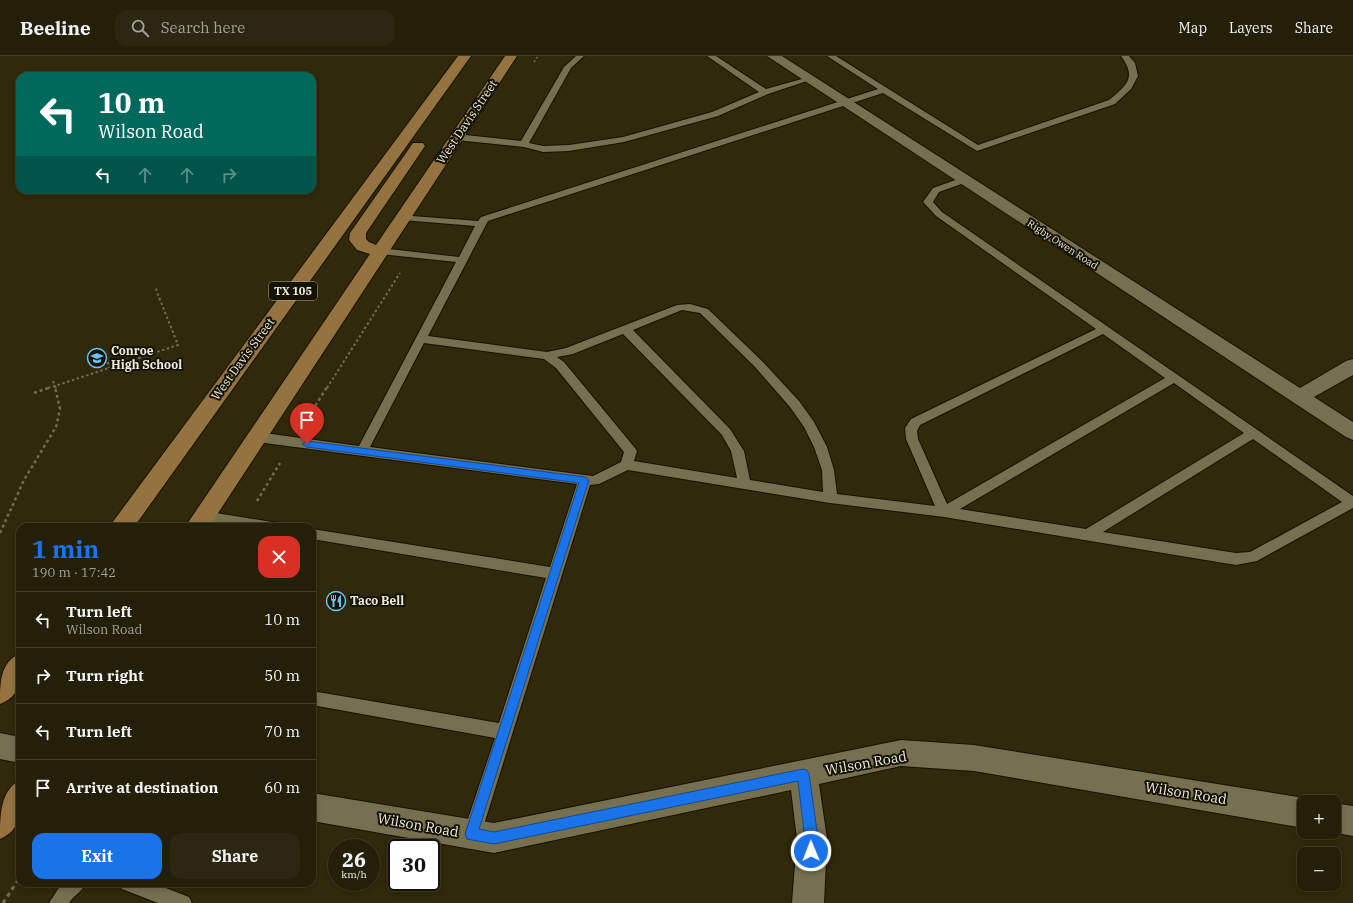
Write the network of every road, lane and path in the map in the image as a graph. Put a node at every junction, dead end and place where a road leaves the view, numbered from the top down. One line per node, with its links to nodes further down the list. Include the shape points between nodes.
1 (465, 56): 14 (main road, West Davis Street / TX 105)
2 (511, 56): 15 (main road, West Davis Street)
3 (538, 56): 9 (path)
4 (580, 56): 16 (lane, via 568,67)
5 (711, 56): 12 (lane)
6 (773, 56): 10 (street, Rigby Owen Road)
7 (831, 56): 11 (lane)
8 (1125, 56): 11 (lane, via 1136,72 1128,87 1112,102 977,148)
9 (534, 62)
10 (809, 79): 12 (lane); 13 (street, Rigby Owen Road)
11 (884, 90): 13 (lane)
12 (765, 92): 16 (lane, via 715,114 624,139 550,149)
13 (844, 102): 17 (street, Rigby Owen Road); 19 (lane, via 484,219)
14 (421, 117): 20 (main road, via 427,131 358,233 357,240 363,246); 49 (main road, West Davis Street / TX 105)
15 (456, 137): 16 (lane); 18 (main road, West Davis Street)
16 (524, 144)
17 (964, 180): 25 (lane, via 936,190 928,202 939,214); 35 (street, Rigby Owen Road)
18 (402, 217): 19 (lane); 20 (main road, West Davis Street)
19 (481, 224): 22 (lane)
20 (380, 251): 21 (lane); 38 (main road, West Davis Street)
21 (411, 255): 22 (lane); 39 (path)
22 (462, 260): 26 (lane)
23 (155, 287): 30 (path, via 178,345)
24 (625, 329): 27 (lane); 43 (lane, via 737,446); 44 (lane, via 681,307 690,306 704,311 786,393 809,424 828,471)
25 (1104, 329): 31 (lane); 46 (lane, via 912,424 912,439)
26 (420, 339): 27 (lane); 40 (lane)
27 (547, 356): 41 (lane, via 560,364 631,451)
28 (108, 362): 30 (path)
29 (1353, 366): 35 (street)
30 (110, 368): 33 (path)
31 (1174, 378): 37 (lane); 46 (lane)
32 (53, 381): 33 (path)
33 (55, 386): 34 (path); 51 (path, via 60,409 56,427 24,480)
34 (34, 393)
35 (1299, 397): 36 (street, Rigby Owen Road)
36 (1353, 432)
37 (1254, 433): 45 (lane); 53 (lane)
38 (257, 437): 39 (lane); 47 (main road, West Davis Street)
39 (293, 442): 40 (lane); 48 (path)
40 (362, 451): 42 (lane)
41 (627, 465): 42 (lane, via 594,481); 43 (lane)
42 (585, 480): 54 (lane)
43 (744, 484): 44 (lane)
44 (830, 498): 46 (lane)
45 (1353, 502): 53 (lane, via 1252,557 1236,559)
46 (944, 512): 53 (lane)
47 (201, 521): 48 (lane)
48 (244, 522): 50 (lane)
49 (124, 523)
50 (250, 523)
51 (0, 533)
52 (316, 535): 54 (lane)
53 (1086, 536)
54 (555, 574): 58 (lane)
55 (16, 670): 56 (main road)
56 (0, 692)
57 (316, 699): 58 (lane)
58 (505, 732): 68 (lane)
59 (0, 746): 60 (street)
60 (16, 749)
61 (803, 774): 64 (street, Wilson Road, via 901,753 974,758); 68 (street, Wilson Road, via 494,838); 75 (street, via 812,838)
62 (16, 800): 67 (main road)
63 (316, 808): 68 (street, Wilson Road)
64 (1297, 812)
65 (1341, 819): 66 (street)
66 (1353, 821)
67 (0, 824)
68 (472, 834)
69 (16, 883): 72 (path)
70 (72, 887): 73 (lane)
71 (139, 887): 74 (lane)
72 (3, 903)
73 (58, 903)
74 (183, 903)
75 (808, 903)

